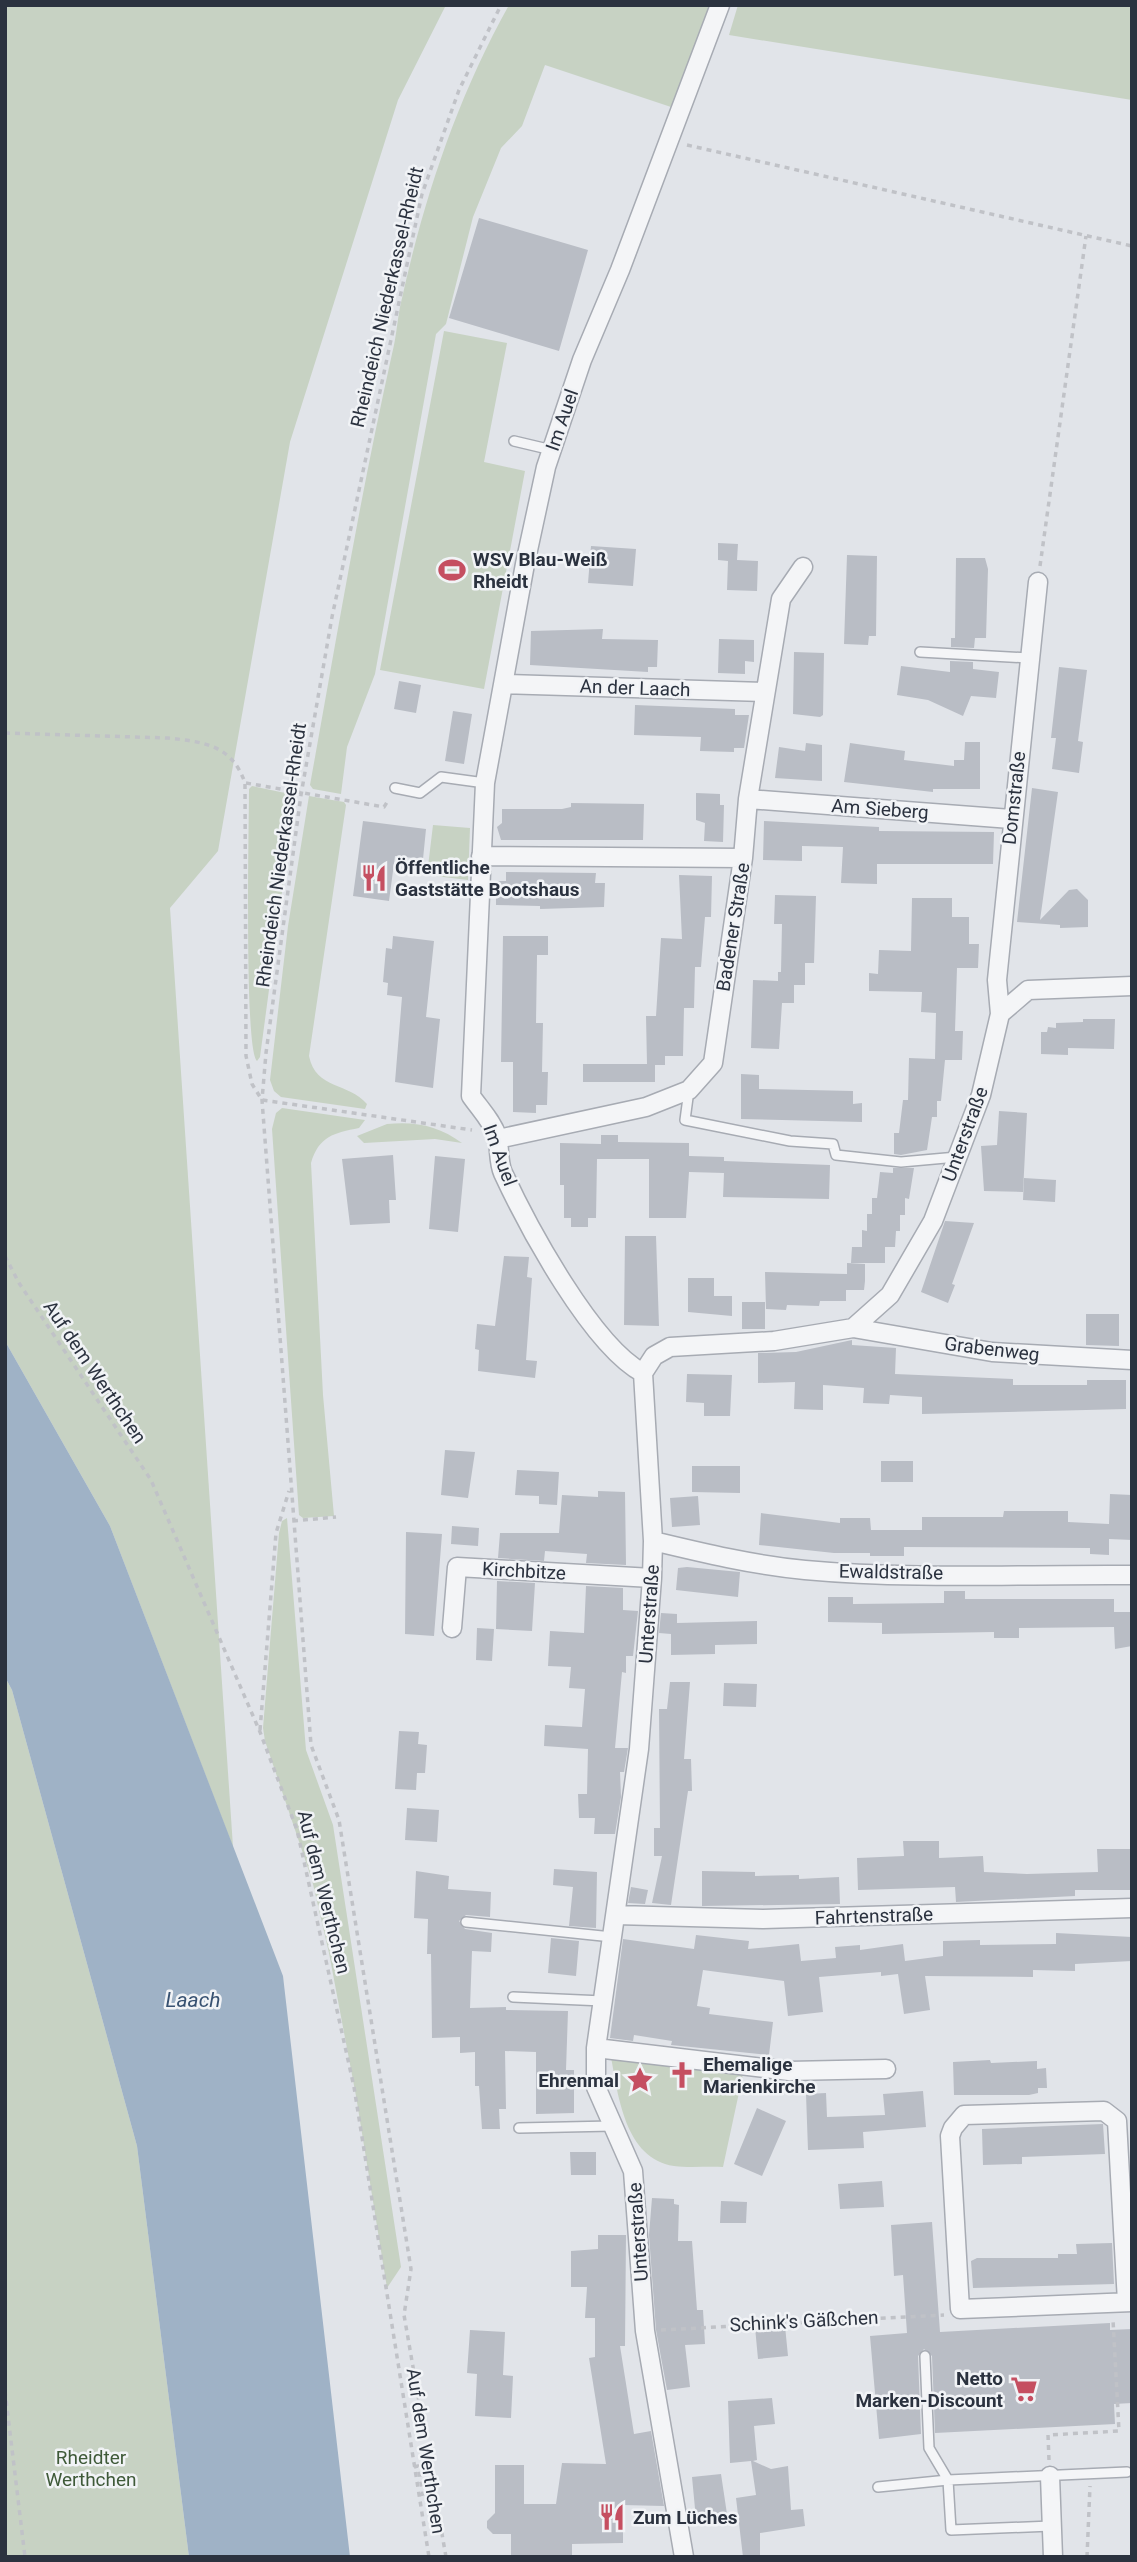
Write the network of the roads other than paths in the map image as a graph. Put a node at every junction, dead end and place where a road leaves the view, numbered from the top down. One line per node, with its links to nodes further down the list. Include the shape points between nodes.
1 (720, 5): 3 (street, Im Auel, via 582,360)
2 (514, 441): 3 (lane)
3 (552, 450): 8 (street, Im Auel, via 525,564)
4 (803, 567): 9 (street, Badener Straße, via 781,599)
5 (1038, 582): 7 (street, Domstraße)
6 (920, 652): 7 (lane)
7 (1029, 658): 13 (street, Domstraße)
8 (504, 684): 9 (street, An der Laach); 10 (street, Im Auel)
9 (765, 692): 12 (street, Badener Straße)
10 (485, 783): 11 (lane, via 441,776 420,793); 14 (street, Im Auel)
11 (395, 788)
12 (748, 799): 13 (street, Am Sieberg); 15 (street, Badener Straße)
13 (1011, 819): 17 (street, Domstraße, via 997,981)
14 (481, 856): 15 (street); 19 (street, Im Auel, via 471,1096)
15 (744, 858): 18 (street, Badener Straße, via 713,1063)
16 (1132, 986): 17 (street, via 1028,990)
17 (1000, 1014): 20 (street, Unterstraße, via 981,1095)
18 (689, 1090): 19 (street, Badener Straße, via 646,1107); 20 (lane, via 685,1119 833,1144 836,1155 901,1162)
19 (498, 1139): 23 (street, Im Auel, via 501,1169 572,1296 614,1351)
20 (958, 1157): 21 (street, Unterstraße, via 933,1221 890,1295)
21 (853, 1328): 22 (street, Grabenweg, via 992,1352); 23 (street, via 774,1341 670,1347 654,1356)
22 (1132, 1360)
23 (643, 1373): 24 (street, Unterstraße)
24 (653, 1541): 25 (street, Ewaldstraße, via 731,1560 805,1570); 26 (street, Unterstraße)
25 (1132, 1575)
26 (652, 1578): 27 (street, Kirchbitze, via 457,1567); 29 (street, Unterstraße, via 639,1749)
27 (453, 1628)
28 (1132, 1908): 29 (street, Fahrtenstraße, via 763,1919)
29 (616, 1915): 31 (street, Unterstraße)
30 (466, 1922): 31 (lane)
31 (612, 1937): 33 (street, Unterstraße)
32 (513, 1997): 33 (lane)
33 (603, 2001): 34 (street, Unterstraße)
34 (596, 2048): 35 (street, via 789,2071); 36 (street, Unterstraße, via 596,2087)
35 (886, 2069)
36 (612, 2126): 37 (lane); 45 (street, Unterstraße, via 634,2171 645,2331)
37 (519, 2127)
38 (1124, 2302): 38 (street, via 1117,2122 1104,2111 964,2116 950,2136 960,2309)
39 (925, 2356): 42 (lane, via 929,2448)
40 (1127, 2472): 41 (lane)
41 (1050, 2476): 42 (lane); 44 (street)
42 (948, 2480): 43 (lane); 44 (lane, via 951,2530)
43 (878, 2487)
44 (1051, 2526): 46 (street)
45 (684, 2557)
46 (1053, 2557)

